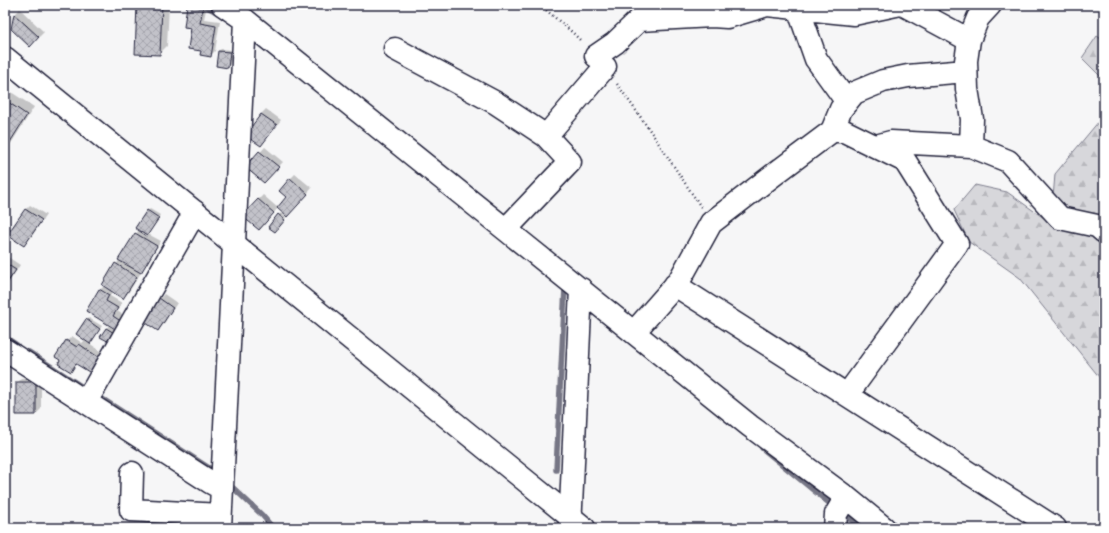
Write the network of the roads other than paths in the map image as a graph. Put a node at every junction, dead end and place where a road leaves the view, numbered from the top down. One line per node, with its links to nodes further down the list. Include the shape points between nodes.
1 (224, 5): 7 (street)
2 (896, 5): 5 (street, via 854,14)
3 (904, 5): 8 (street)
4 (990, 5): 8 (street, via 978,18)
5 (798, 8): 6 (street, via 768,5); 12 (street, via 816,59)
6 (735, 10): 14 (street, via 727,17 639,20 615,43)
7 (244, 29): 18 (street); 20 (street)
8 (969, 40): 11 (street)
9 (395, 49): 14 (street, via 496,103)
10 (5, 58): 17 (street)
11 (966, 71): 12 (street, via 882,81 854,92); 16 (street, via 972,119)
12 (847, 102): 13 (street, via 841,109)
13 (832, 131): 15 (street, via 844,131); 21 (street, via 711,224)
14 (546, 136): 18 (street, via 570,162)
15 (876, 146): 16 (street, via 891,142); 26 (street, via 905,161 957,244)
16 (971, 146): 19 (street, via 1008,162 1060,218 1097,226)
17 (196, 212): 20 (street); 25 (street)
18 (506, 229): 22 (street)
19 (1104, 232)
20 (234, 243): 28 (street); 31 (street)
21 (675, 285): 23 (street); 26 (street)
22 (581, 289): 23 (street); 31 (street)
23 (634, 332): 29 (street, via 750,426)
24 (5, 350): 25 (street)
25 (90, 395): 28 (street)
26 (847, 395): 33 (street)
27 (132, 474): 30 (street, via 131,510)
28 (219, 482): 30 (street)
29 (840, 511): 32 (street)
30 (216, 518)
31 (575, 524)
32 (884, 528)
33 (1055, 528)

